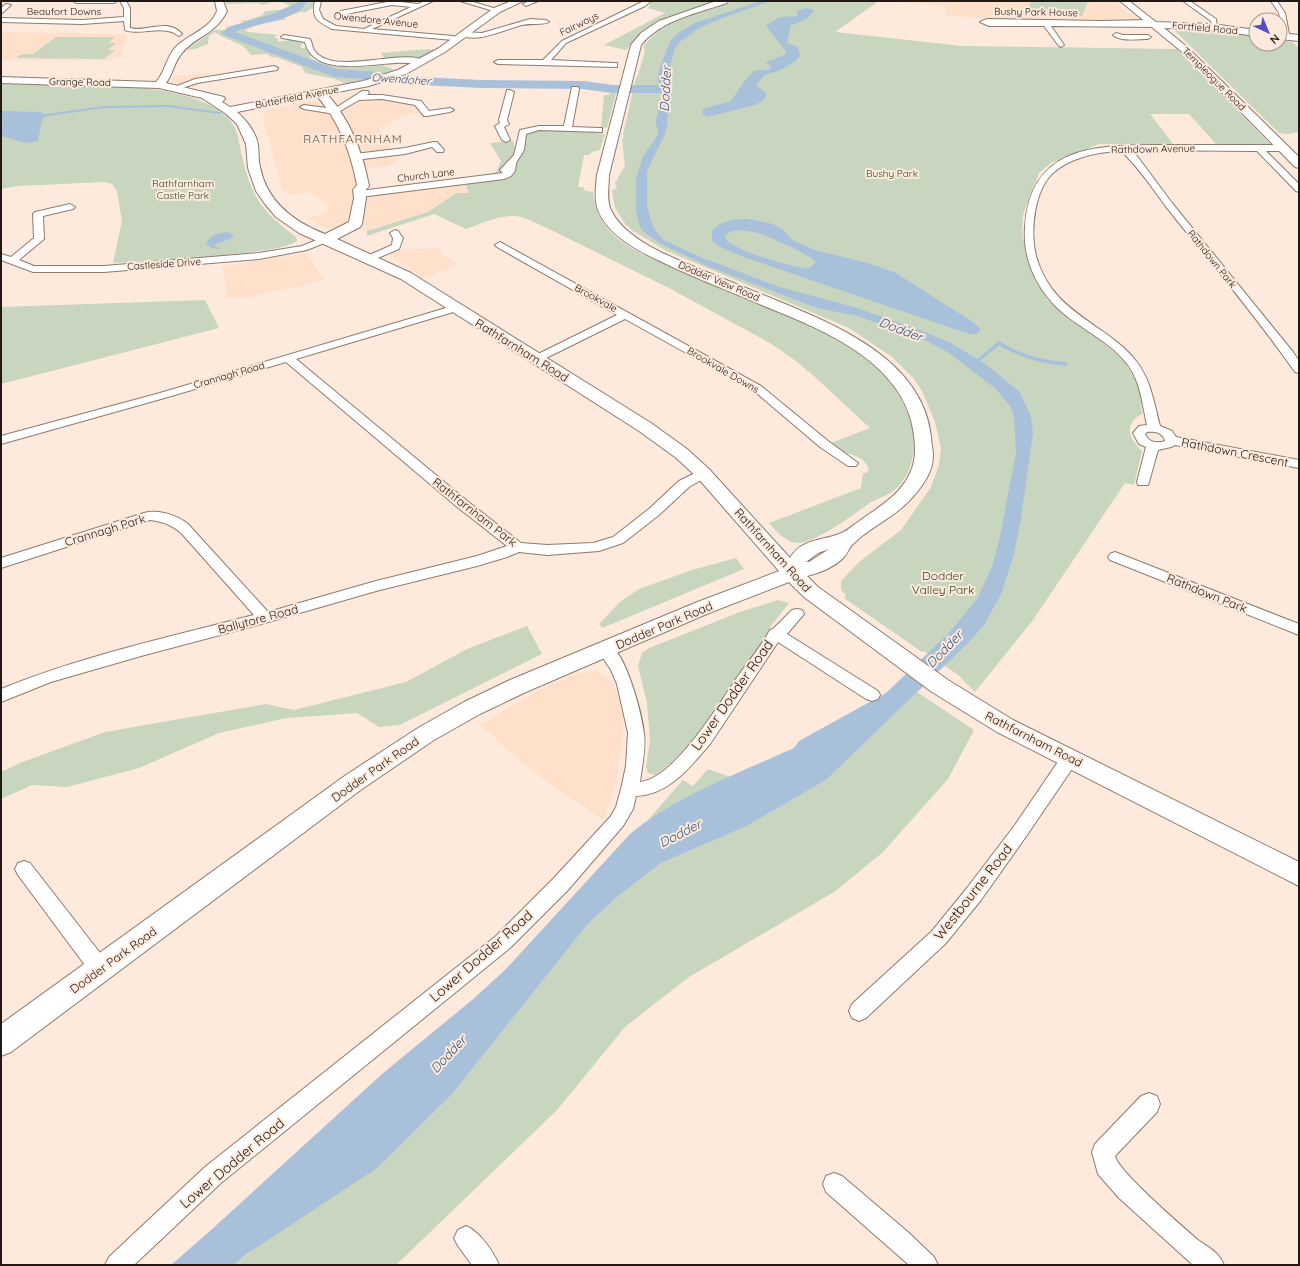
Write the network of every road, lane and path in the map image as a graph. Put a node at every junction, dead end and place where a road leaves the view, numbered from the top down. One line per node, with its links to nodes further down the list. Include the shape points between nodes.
1 (76, 1): 2 (street, Beaufort Downs)
2 (114, 1)
3 (123, 1): 21 (street, via 127,8)
4 (219, 1): 44 (main road, via 222,11 216,22 173,56)
5 (318, 1): 28 (street, Owendore Avenue, via 316,14 325,24 334,28)
6 (430, 1): 16 (street)
7 (463, 1): 17 (street)
8 (535, 1): 14 (street)
9 (648, 1): 40 (street, Fairways, via 564,42)
10 (724, 1): 93 (main road, Dodder View Road, via 668,21 644,35 636,44 603,175 604,209 615,226 630,240 653,253 814,321 855,343 876,358 906,390 916,408 924,449 923,465 911,489 901,500 846,540 837,553 819,565)
11 (1124, 1): 25 (main road, Templeogue Road)
12 (1186, 1): 27 (street, via 1214,20)
13 (1274, 1): 19 (street)
14 (522, 3): 17 (main road, Butterfield Avenue)
15 (8, 5): 18 (street)
16 (419, 6): 20 (street, via 392,3); 28 (street)
17 (497, 10): 31 (main road, Butterfield Avenue)
18 (1, 12)
19 (1281, 12)
20 (341, 13)
21 (126, 19): 22 (street, Beaufort Downs, via 82,22); 30 (street, via 127,29 133,31 170,28)
22 (1, 20)
23 (546, 22): 31 (street, via 527,22 483,35)
24 (1046, 24): 25 (street, Bushy Park House, via 983,22); 26 (street, Bushy Park House); 37 (street, Bushy Park House)
25 (1153, 24): 26 (street, Bushy Park House); 27 (main road, Fortfield Road); 62 (main road, Templeogue Road, via 1184,49)
26 (1138, 26): 32 (street, via 1150,39)
27 (1215, 28): 29 (main road, Fortfield Road)
28 (366, 30): 35 (street, Owendore Avenue)
29 (1248, 32)
30 (179, 34)
31 (463, 34): 38 (main road, Butterfield Avenue)
32 (1116, 35)
33 (284, 37): 38 (street, via 308,40 313,54 324,60 339,63 363,64 404,59)
34 (1288, 37): 36 (main road)
35 (453, 38)
36 (1299, 38)
37 (1061, 45)
38 (422, 62): 45 (main road, Butterfield Avenue)
39 (498, 62): 40 (street)
40 (545, 62): 41 (street)
41 (614, 65)
42 (274, 68): 46 (street, via 195,81)
43 (1, 80): 44 (main road, Grange Road)
44 (159, 84): 46 (main road, Rathfarnham Road)
45 (366, 87): 49 (main road, Butterfield Avenue); 50 (street)
46 (176, 88): 53 (main road, Rathfarnham Road, via 207,96)
47 (575, 89): 56 (street)
48 (510, 92): 55 (street, via 503,120)
49 (322, 94): 53 (main road, Butterfield Avenue); 53 (main road, Butterfield Avenue, via 256,111); 54 (main road)
50 (358, 98): 52 (street, via 382,97 418,103 427,114); 54 (street)
51 (304, 107): 54 (street)
52 (450, 110)
53 (239, 112): 64 (main road, via 259,134); 72 (main road, Rathfarnham Road, via 252,145 257,179 271,204 292,224)
54 (335, 112): 65 (main road, via 349,138)
55 (505, 124): 58 (street); 59 (street, via 499,126)
56 (568, 128): 57 (street); 58 (street, via 539,128)
57 (599, 130)
58 (522, 132): 69 (street, Church Lane, via 520,151 512,164 512,170 501,177)
59 (506, 140)
60 (435, 145): 65 (street)
61 (1259, 148): 62 (street, Rathdown Avenue); 63 (street, Rathdown Avenue); 68 (street)
62 (1283, 148): 66 (main road, Templeogue Road)
63 (1124, 149): 81 (street, Rathdown Park, via 1134,158 1271,330); 82 (street, Rathdown Avenue, via 1083,154 1065,162 1043,178 1030,210 1030,248 1044,284 1054,298 1067,311 1116,347 1133,364 1147,392)
64 (264, 152)
65 (355, 157): 69 (main road, via 363,186 359,190)
66 (1299, 164)
67 (270, 179): 72 (main road, Rathfarnham Road, via 278,203 298,222)
68 (1299, 189)
69 (360, 194): 72 (main road, via 355,224)
70 (70, 207): 76 (street, via 38,214 39,238)
71 (395, 233): 75 (street, via 398,238 396,247)
72 (326, 239): 75 (main road, Rathfarnham Road); 76 (street, Castleside Drive, via 304,248 259,256 104,269 33,269)
73 (500, 245): 78 (street, Brookvale)
74 (1, 257): 76 (street, Castleside Drive)
75 (370, 258): 77 (main road, Rathfarnham Road, via 406,276)
76 (12, 261)
77 (456, 308): 79 (street, Crannagh Road); 80 (main road, Rathfarnham Road)
78 (625, 315): 80 (street, Brookvale); 86 (street, Brookvale Downs, via 757,388 824,444)
79 (288, 358): 83 (street, Crannagh Road); 90 (street, Rathfarnham Park)
80 (536, 359): 88 (main road, Rathfarnham Road, via 645,427)
81 (1299, 370)
82 (1154, 428): 84 (street, via 1164,431); 85 (street, via 1146,428 1139,433 1143,441)
83 (1, 440)
84 (1171, 440): 85 (street, via 1166,446); 87 (street, Rathdown Crescent)
85 (1152, 445): 89 (street)
86 (852, 463)
87 (1299, 464)
88 (703, 473): 90 (street, Rathfarnham Park, via 684,484 618,540 594,548 548,550); 93 (main road, Rathfarnham Road)
89 (1144, 482)
90 (517, 547): 95 (street, Ballytore Road, via 502,554)
91 (1115, 556): 96 (street, Rathdown Park)
92 (1, 563): 95 (street, Crannagh Park, via 149,516 170,518 188,532)
93 (792, 573): 98 (main road, Dodder Park Road, via 702,608); 101 (main road, Rathfarnham Road, via 819,598 908,665 1006,726)
94 (797, 614): 97 (street, Lower Dodder Road)
95 (265, 618): 100 (street, Ballytore Road, via 47,677)
96 (1299, 630)
97 (775, 634): 99 (street); 102 (street, Lower Dodder Road, via 696,748 659,784)
98 (606, 650): 102 (street, via 625,684 635,725 635,754); 105 (main road, Dodder Park Road, via 518,686 426,734 354,782)
99 (872, 695)
100 (1, 696)
101 (1070, 758): 104 (main road, Rathfarnham Road); 106 (street, Westbourne Road, via 1021,830 940,937)
102 (630, 789): 111 (street, Lower Dodder Road, via 617,821 561,884 517,928 474,966 213,1175)
103 (24, 869): 105 (street)
104 (1299, 874)
105 (100, 969): 107 (main road, Dodder Park Road)
106 (859, 1011)
107 (1, 1042)
108 (1149, 1104): 114 (street, via 1103,1152 1106,1166 1127,1190 1184,1243)
109 (834, 1184): 113 (street)
110 (466, 1238): 112 (street)
111 (117, 1265)
112 (487, 1265)
113 (926, 1265)
114 (1212, 1265)

